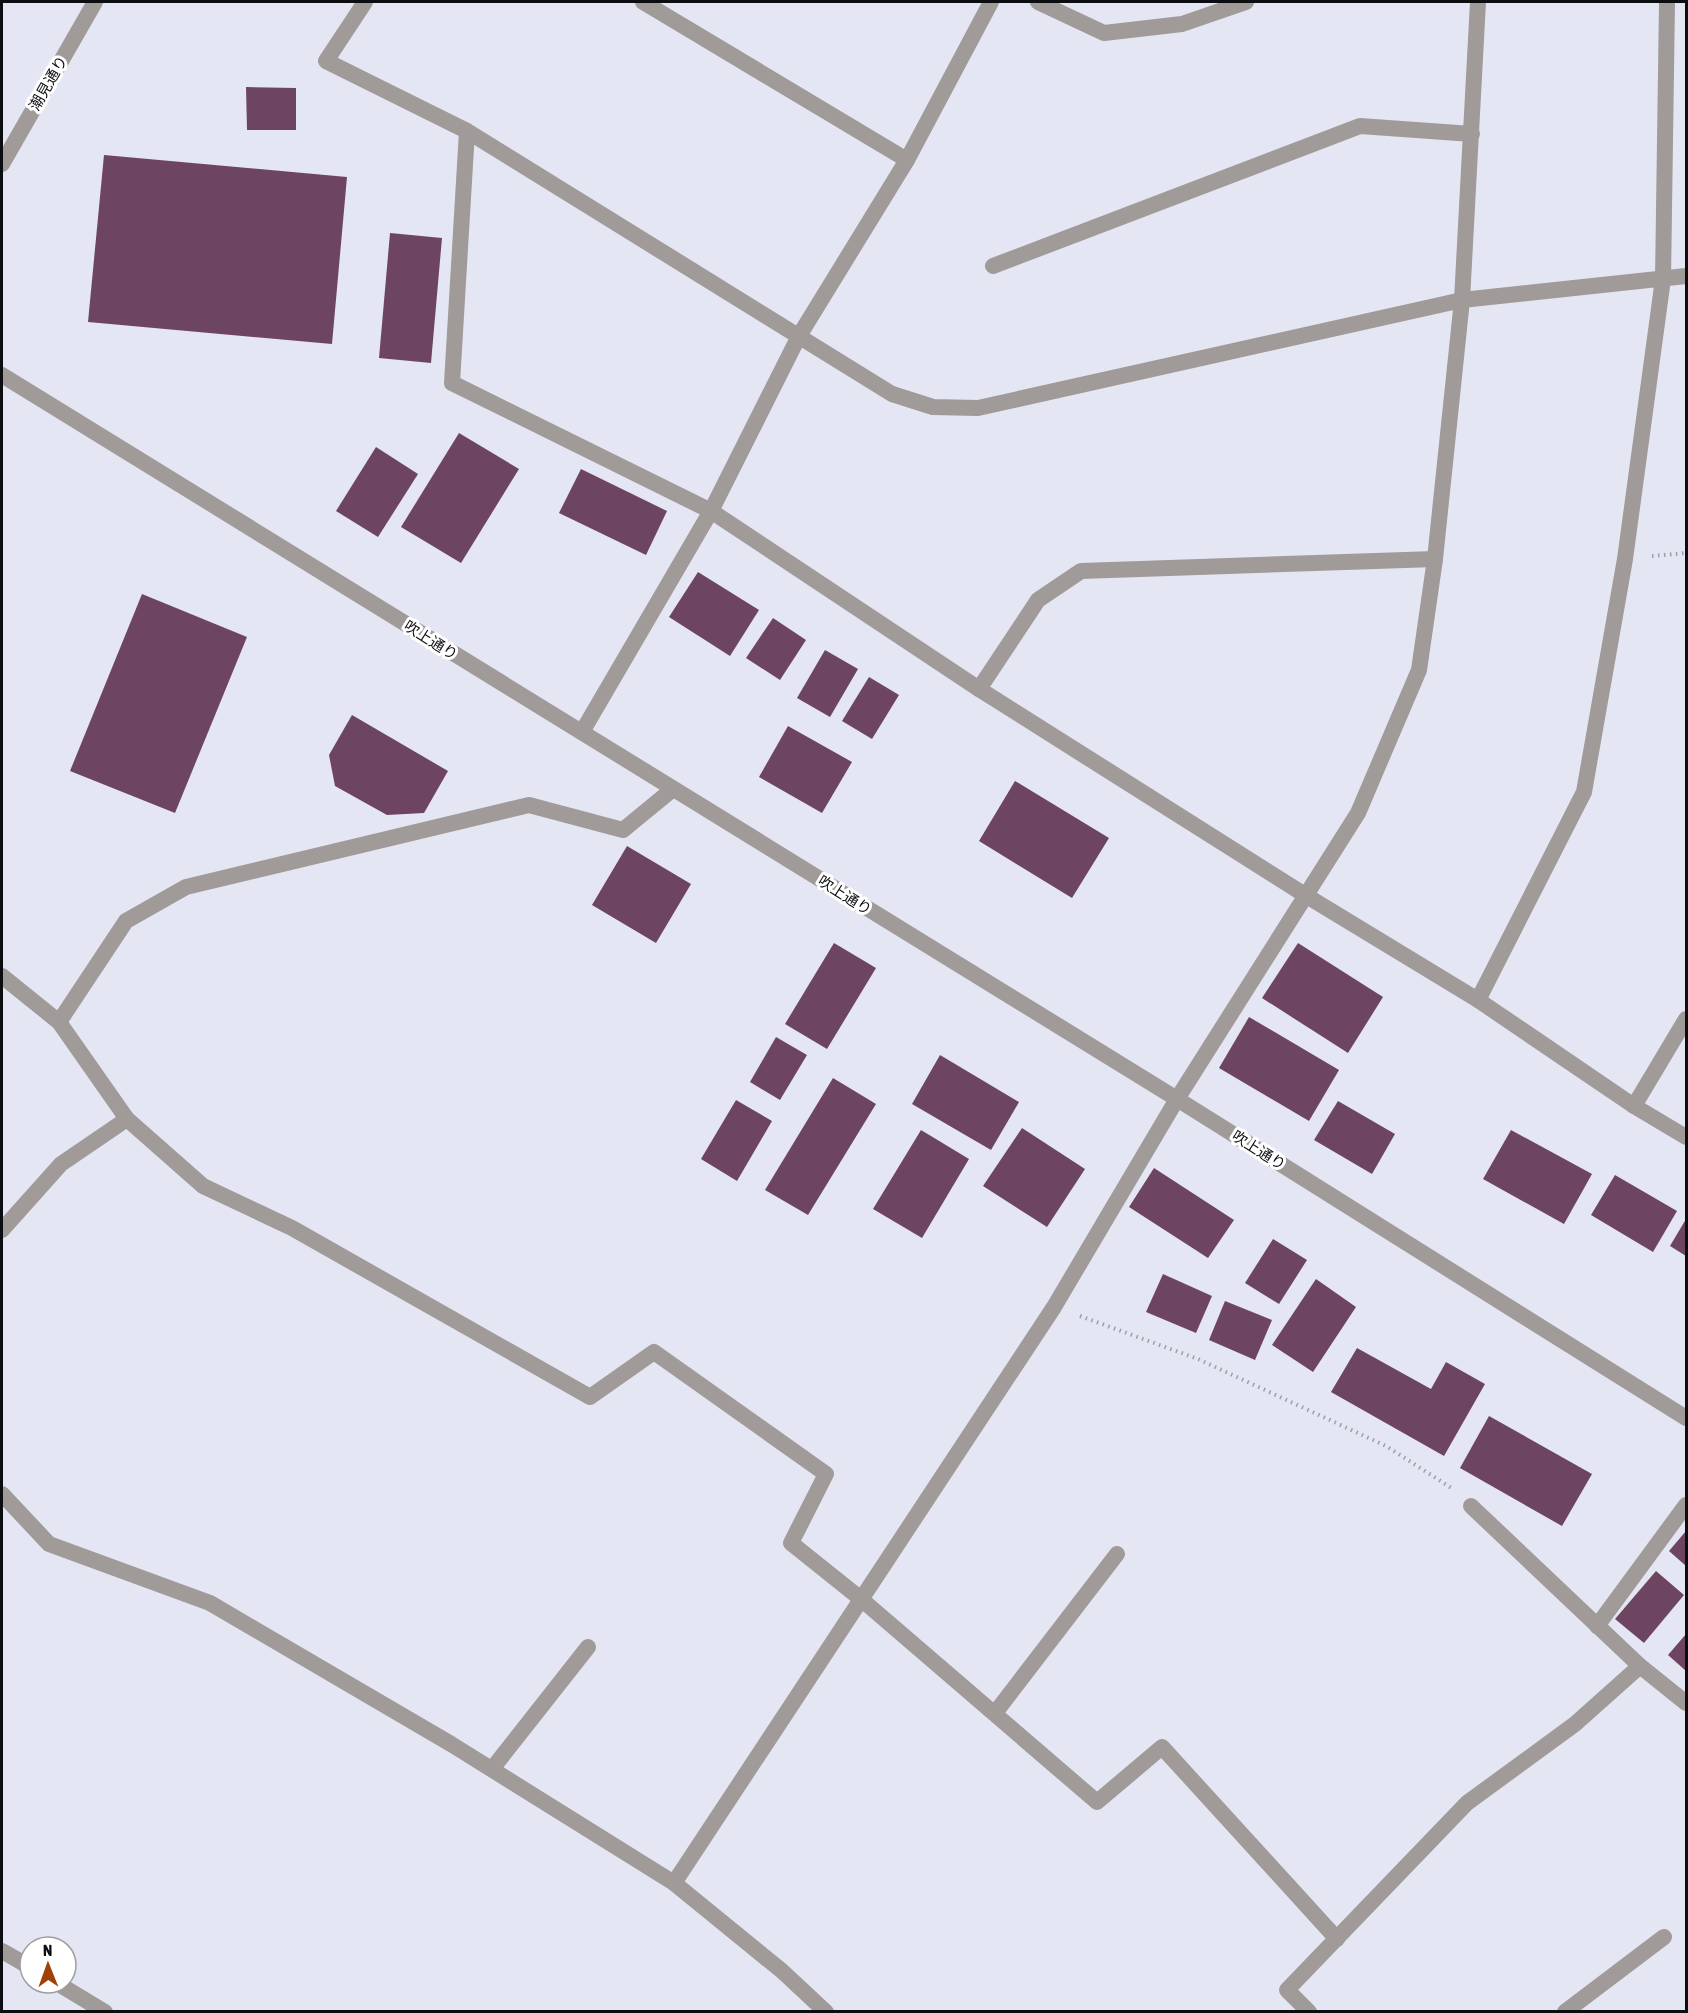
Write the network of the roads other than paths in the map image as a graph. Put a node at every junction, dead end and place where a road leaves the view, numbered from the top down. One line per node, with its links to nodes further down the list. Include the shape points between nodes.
1 (95, 2): 12 (street, 潮見通り)
2 (365, 2): 9 (street, via 326,61)
3 (643, 2): 11 (street)
4 (991, 2): 11 (street)
5 (1038, 2): 6 (street, via 1104,33 1182,24)
6 (1246, 2)
7 (1478, 2): 10 (street)
8 (1667, 2): 15 (street)
9 (468, 131): 17 (street); 19 (street, via 452,383)
10 (1472, 134): 13 (street, via 1360,126); 16 (street)
11 (907, 160): 17 (street)
12 (2, 164)
13 (993, 266)
14 (1686, 276): 15 (street)
15 (1663, 279): 16 (street); 26 (street, via 1625,559 1584,792)
16 (1462, 300): 17 (street, via 978,408 933,407 892,394); 20 (street)
17 (799, 336): 19 (street)
18 (2, 375): 22 (street, 吹上通り)
19 (711, 511): 21 (street); 22 (street)
20 (1435, 559): 21 (street, via 1081,571 1038,600); 24 (street, via 1419,670 1358,813)
21 (979, 689): 24 (street)
22 (582, 732): 23 (street, 吹上通り)
23 (673, 789): 28 (street, via 623,830 529,805 186,887 126,921); 29 (street, 吹上通り)
24 (1305, 895): 26 (street); 29 (street)
25 (2, 976): 28 (street)
26 (1478, 1000): 30 (street)
27 (1686, 1018): 30 (street)
28 (59, 1022): 31 (street)
29 (1177, 1099): 34 (street, 吹上通り); 39 (street, via 1054,1307)
30 (1634, 1106): 32 (street)
31 (127, 1119): 33 (street, via 61,1164); 39 (street, via 203,1186 292,1228 590,1397 654,1352 826,1474 791,1543)
32 (1686, 1137)
33 (2, 1230)
34 (1686, 1418)
35 (2, 1494): 45 (street, via 49,1544 210,1603)
36 (1686, 1505): 40 (street)
37 (1471, 1506): 40 (street)
38 (1117, 1554): 44 (street)
39 (861, 1599): 44 (street); 46 (street)
40 (1597, 1626): 42 (street)
41 (588, 1647): 45 (street)
42 (1640, 1666): 43 (street); 48 (street, via 1575,1724 1467,1803)
43 (1686, 1703)
44 (995, 1713): 48 (street, via 1097,1802 1162,1747)
45 (492, 1769): 46 (street)
46 (674, 1883): 53 (street)
47 (1664, 1937): 55 (street)
48 (1337, 1939): 54 (street, via 1287,1990)
49 (2, 1951): 50 (street)
50 (18, 1960)
51 (77, 1995): 52 (street)
52 (105, 2012)
53 (826, 2012)
54 (1309, 2012)
55 (1564, 2012)

